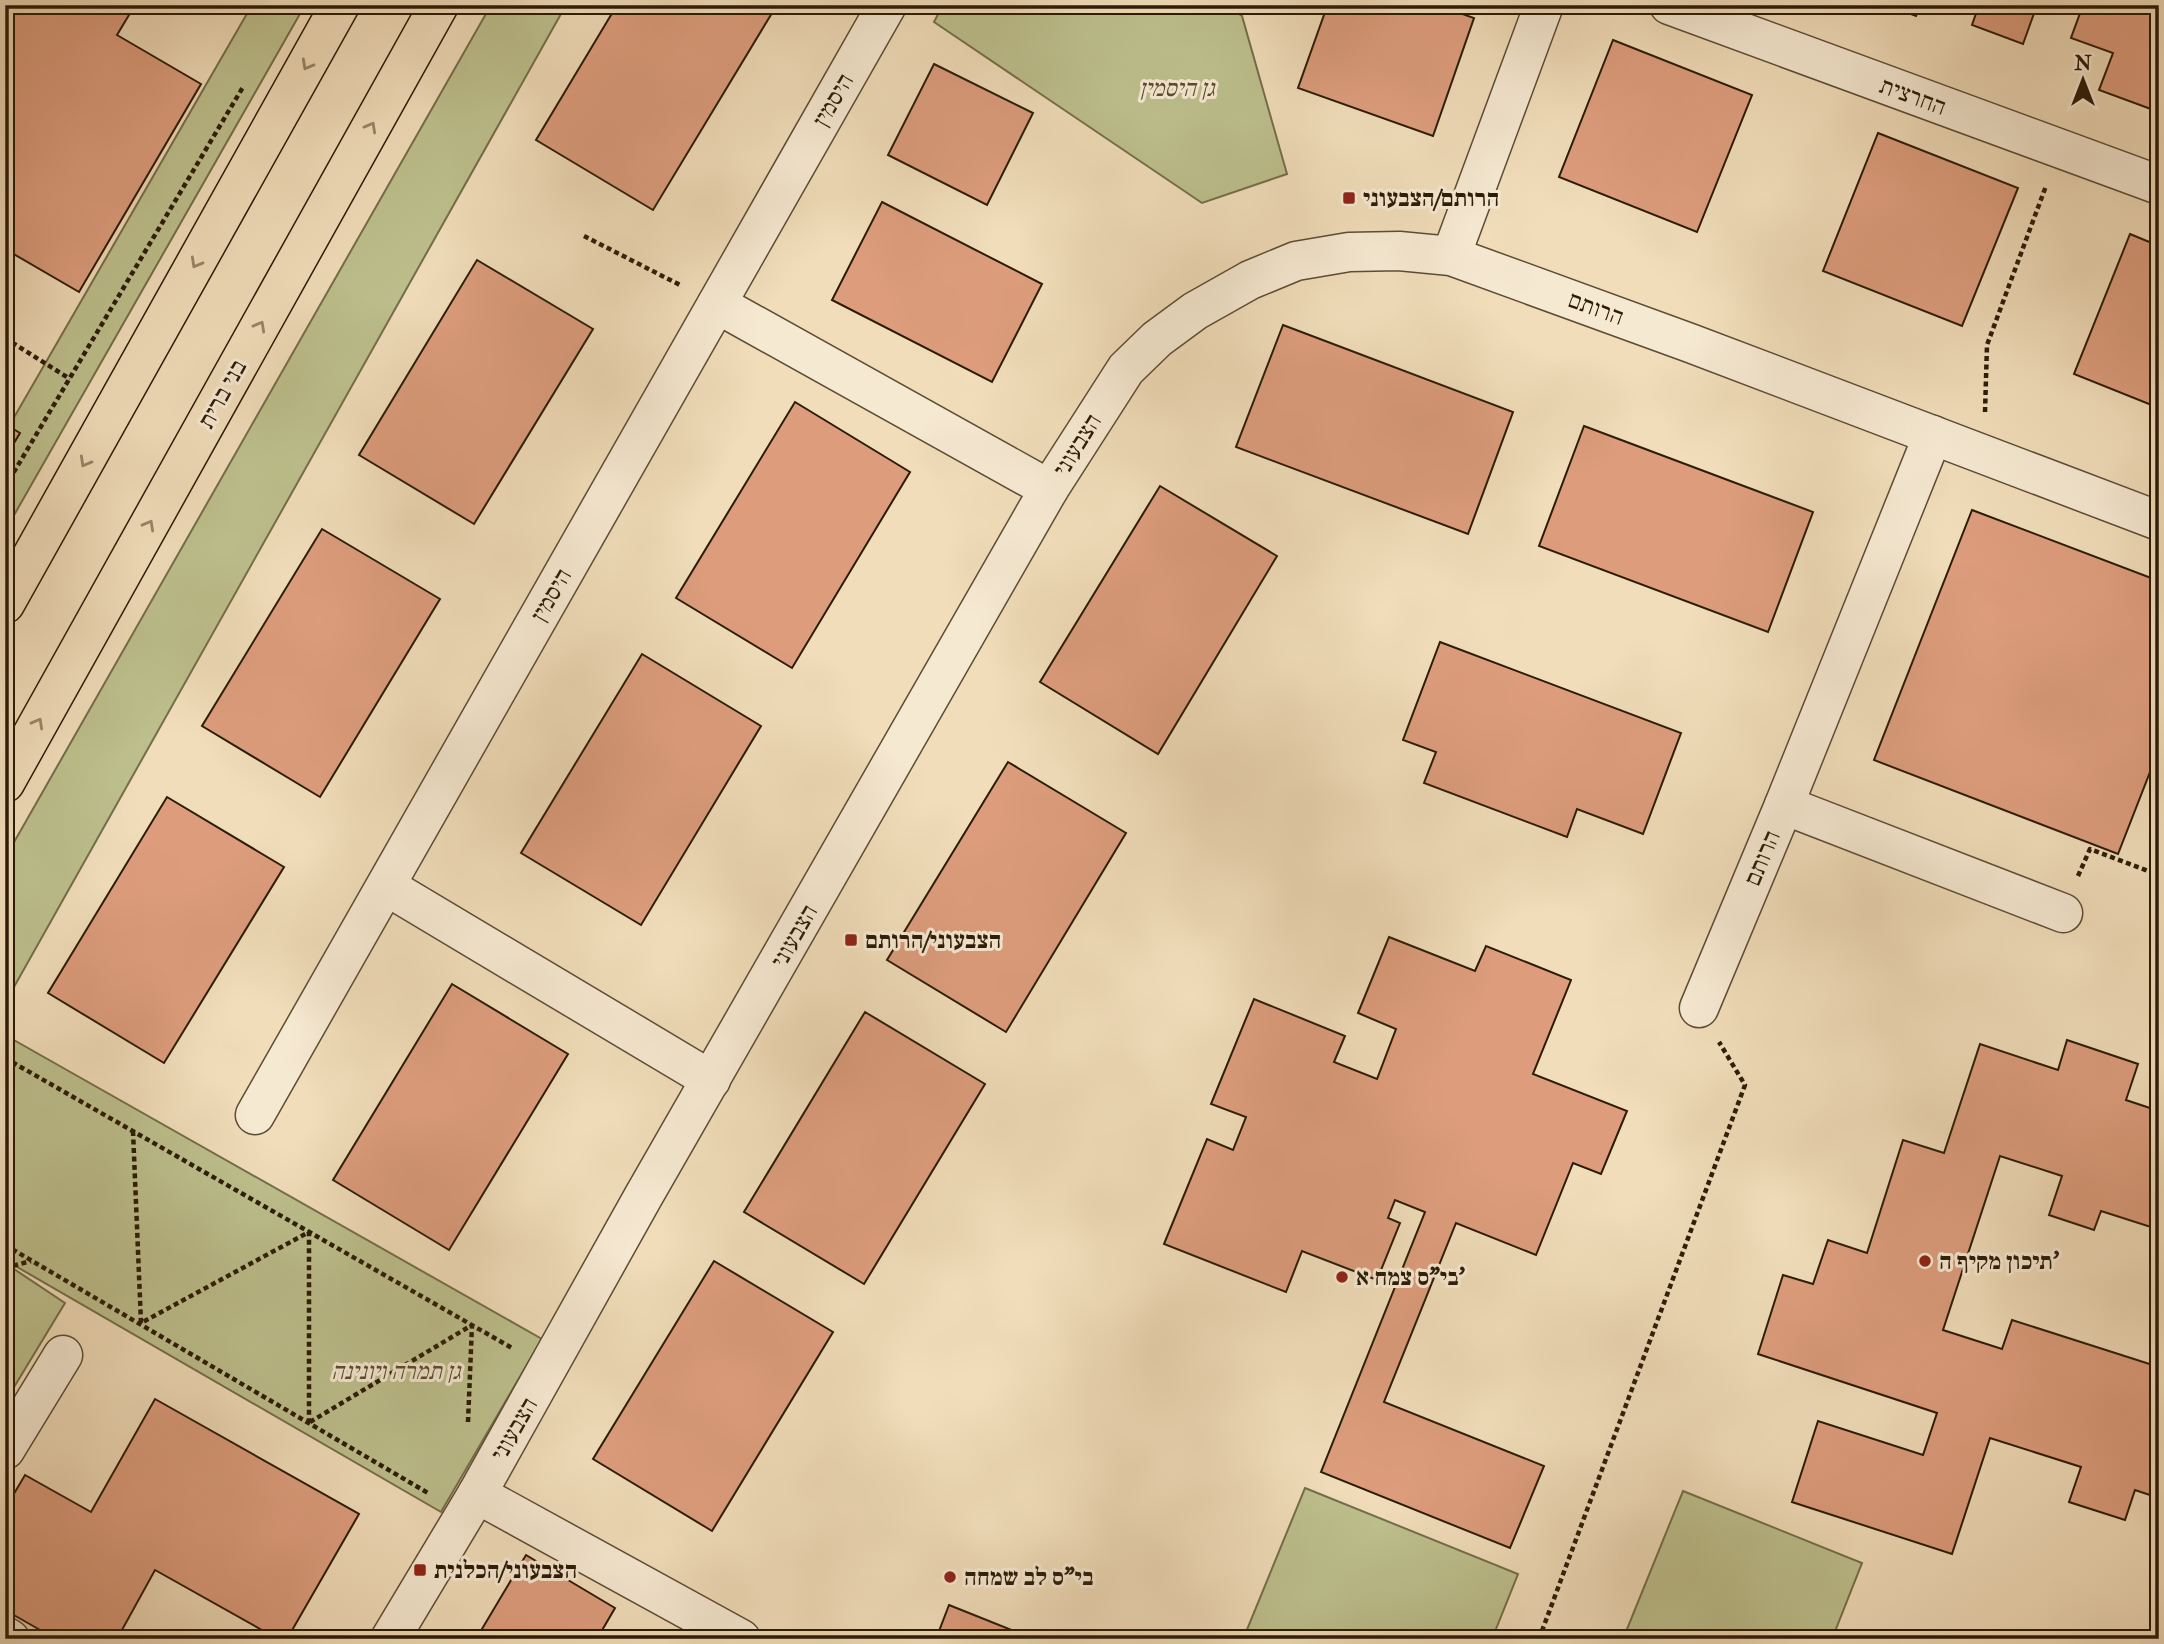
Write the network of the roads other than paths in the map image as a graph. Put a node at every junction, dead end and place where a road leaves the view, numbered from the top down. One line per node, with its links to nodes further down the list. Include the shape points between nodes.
1 (340, 5): 13 (main road, one-way to 13)
2 (439, 5): 14 (main road, בני ברית, one-way to 2)
3 (887, 5): 9 (street, היסמין)
4 (1544, 5): 7 (street)
5 (1669, 5): 6 (street, החרצית)
6 (2159, 185)
7 (1451, 256): 8 (street, הרותם, via 1349,252 1296,261); 10 (street, הרותם)
8 (1250, 280): 11 (street, הצבעוני, via 1195,311 1126,369)
9 (717, 303): 11 (street); 16 (street, היסמין)
10 (1933, 435): 12 (street, הרותם); 15 (street, הרותם)
11 (1049, 489): 19 (street, הצבעוני)
12 (2159, 520)
13 (5, 604)
14 (5, 783)
15 (1784, 805): 17 (street); 18 (street, הרותם)
16 (386, 886): 19 (street); 20 (street, היסמין)
17 (2063, 912)
18 (1699, 1008)
19 (711, 1080): 23 (street, הצבעוני)
20 (256, 1115)
21 (63, 1355): 22 (street)
22 (5, 1450)
23 (471, 1504): 26 (street, הצבעוני); 27 (street)
24 (5, 1636): 25 (street)
25 (10, 1639)
26 (390, 1639)
27 (741, 1639)

